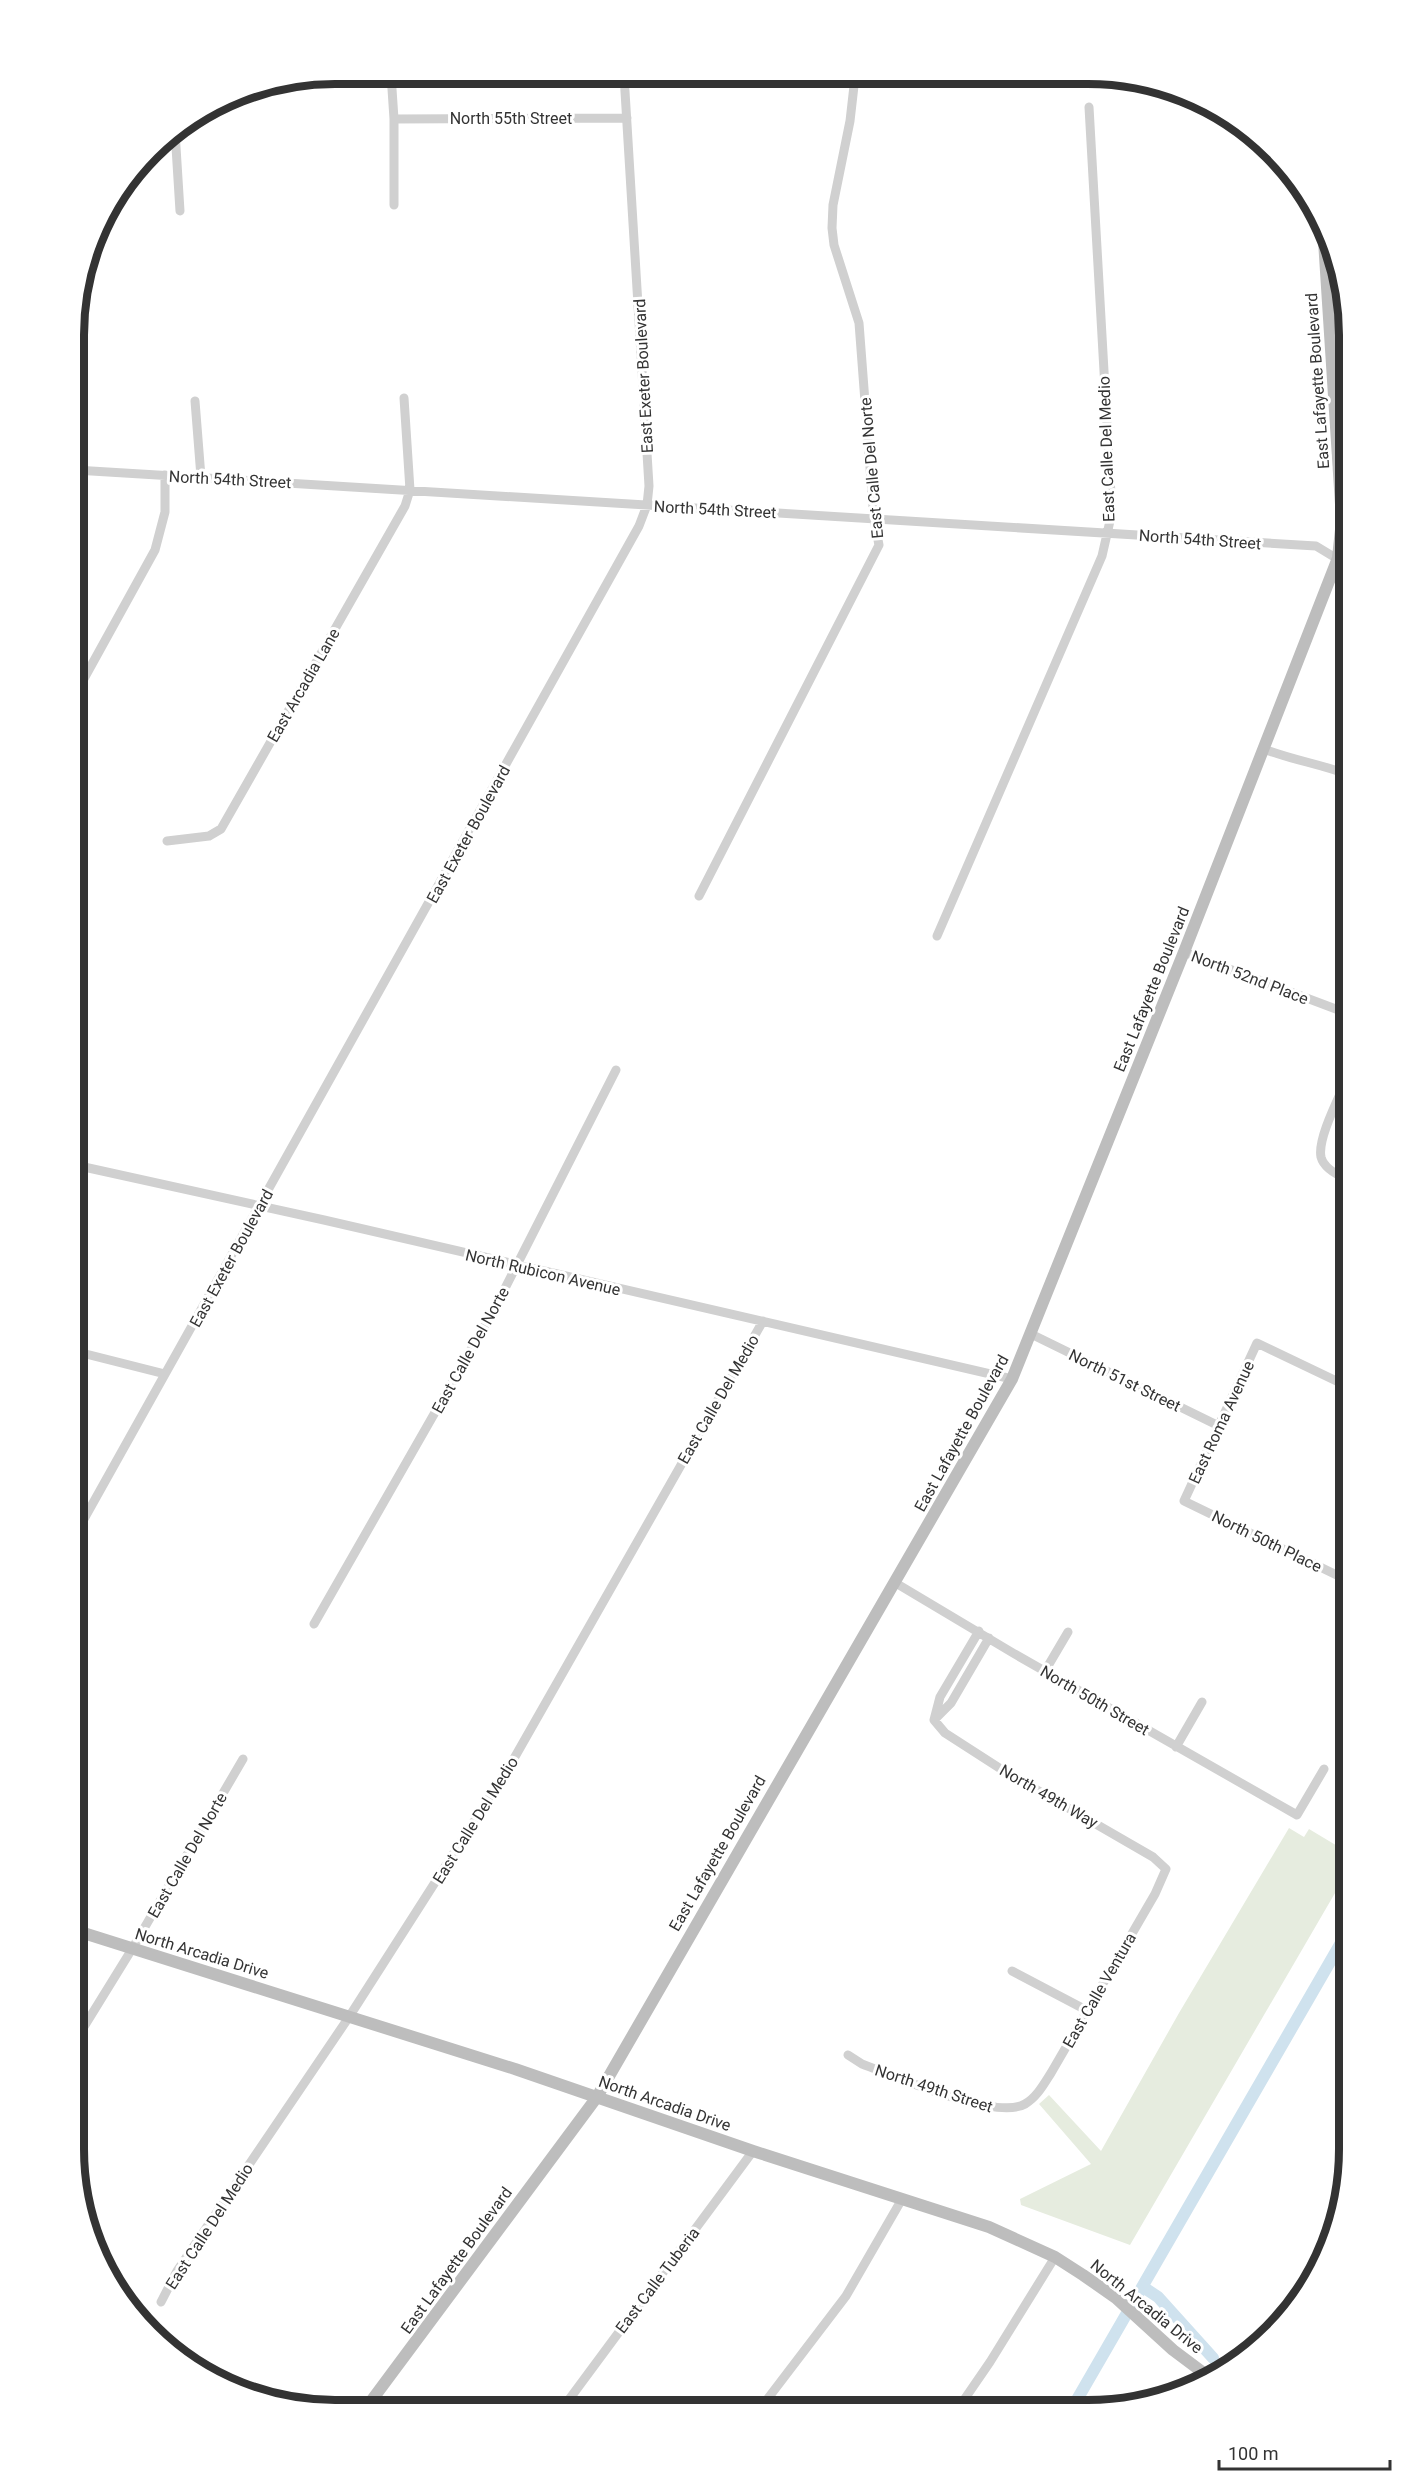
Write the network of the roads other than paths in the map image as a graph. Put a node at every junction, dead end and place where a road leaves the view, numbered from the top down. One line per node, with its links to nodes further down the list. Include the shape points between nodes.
1 (392, 84): 5 (street)
2 (625, 84): 6 (street, East Exeter Boulevard)
3 (854, 84): 19 (street, East Calle Del Norte, via 832,228 859,323)
4 (1089, 107): 20 (street, East Calle Del Medio, via 1112,512)
5 (394, 118): 6 (street, North 55th Street); 8 (street)
6 (627, 118): 18 (street, East Exeter Boulevard, via 650,486)
7 (176, 141): 9 (street)
8 (394, 206)
9 (180, 211)
10 (1325, 251): 14 (street, East Lafayette Boulevard)
11 (404, 398): 17 (street)
12 (195, 401): 16 (street)
13 (84, 470): 15 (street, North 54th Street)
14 (1339, 473)
15 (165, 475): 16 (street, North 54th Street); 23 (street, via 165,512 155,550)
16 (201, 477): 17 (street, North 54th Street)
17 (410, 490): 18 (street, North 54th Street); 26 (street, East Arcadia Lane, via 405,506 221,829 208,836)
18 (647, 505): 19 (street, North 54th Street); 35 (street, East Exeter Boulevard, via 639,526)
19 (874, 520): 20 (street, North 54th Street); 27 (street, East Calle Del Norte, via 879,545)
20 (1108, 533): 22 (street, North 54th Street, via 1316,546); 28 (street, East Calle Del Medio, via 1102,556)
21 (1339, 548): 22 (street, East Lafayette Boulevard)
22 (1338, 558): 24 (street, East Lafayette Boulevard)
23 (84, 679)
24 (1264, 748): 25 (street); 29 (street, East Lafayette Boulevard)
25 (1339, 772)
26 (167, 842)
27 (699, 896)
28 (937, 936)
29 (1184, 952): 30 (street, North 52nd Place); 38 (street, East Lafayette Boulevard)
30 (1339, 1010)
31 (616, 1070): 36 (street, East Calle Del Norte)
32 (1339, 1098): 34 (street, via 1320,1145 1322,1160)
33 (84, 1167): 35 (street, North Rubicon Avenue)
34 (1339, 1176)
35 (260, 1206): 36 (street, North Rubicon Avenue); 40 (street, East Exeter Boulevard)
36 (517, 1266): 37 (street, North Rubicon Avenue); 48 (street, East Calle Del Norte)
37 (763, 1321): 41 (street, North Rubicon Avenue); 65 (street, East Calle Del Medio, via 512,1762)
38 (1031, 1334): 41 (street, East Lafayette Boulevard); 43 (street, North 51st Street)
39 (84, 1354): 40 (street)
40 (165, 1374): 45 (street, East Exeter Boulevard)
41 (1012, 1379): 47 (street, East Lafayette Boulevard)
42 (1339, 1382): 43 (street, East Roma Avenue, via 1257,1343)
43 (1219, 1426): 44 (street, East Roma Avenue)
44 (1185, 1501): 46 (street, North 50th Place)
45 (84, 1519)
46 (1339, 1576)
47 (894, 1582): 49 (street, North 50th Street); 68 (street, East Lafayette Boulevard)
48 (314, 1624)
49 (979, 1631): 51 (street, North 50th Street); 52 (street)
50 (1068, 1632): 53 (street)
51 (989, 1638): 53 (street, North 50th Street); 54 (street)
52 (956, 1670): 54 (street); 56 (street, via 940,1697)
53 (1045, 1671): 57 (street, North 50th Street)
54 (967, 1676): 56 (street, via 951,1703)
55 (1202, 1702): 57 (street)
56 (934, 1720): 60 (street, North 49th Way, via 945,1733 1004,1771 1153,1857)
57 (1176, 1747): 59 (street, North 50th Street, via 1297,1815)
58 (243, 1759): 62 (street, East Calle Del Norte)
59 (1324, 1769)
60 (1166, 1869): 64 (street, East Calle Ventura)
61 (84, 1933): 62 (street, North Arcadia Drive)
62 (132, 1949): 65 (street, North Arcadia Drive); 66 (street, East Calle Del Norte)
63 (1012, 1971): 64 (street)
64 (1088, 2011): 69 (street, East Calle Ventura, via 1036,2096)
65 (349, 2017): 68 (street, North Arcadia Drive); 73 (street, East Calle Del Medio)
66 (84, 2027)
67 (848, 2055): 69 (street, North 49th Street, via 862,2064 980,2106 1006,2109)
68 (597, 2097): 70 (street, North Arcadia Drive); 75 (street, East Lafayette Boulevard)
69 (1023, 2105)
70 (753, 2151): 71 (street, North Arcadia Drive); 76 (street, East Calle Tuberia)
71 (902, 2199): 72 (street, North Arcadia Drive, via 989,2227); 77 (street, via 846,2296)
72 (1055, 2257): 74 (street, North Arcadia Drive, via 1120,2302); 78 (street)
73 (160, 2302)
74 (1203, 2372)
75 (372, 2400)
76 (568, 2400)
77 (767, 2400)
78 (964, 2400)

